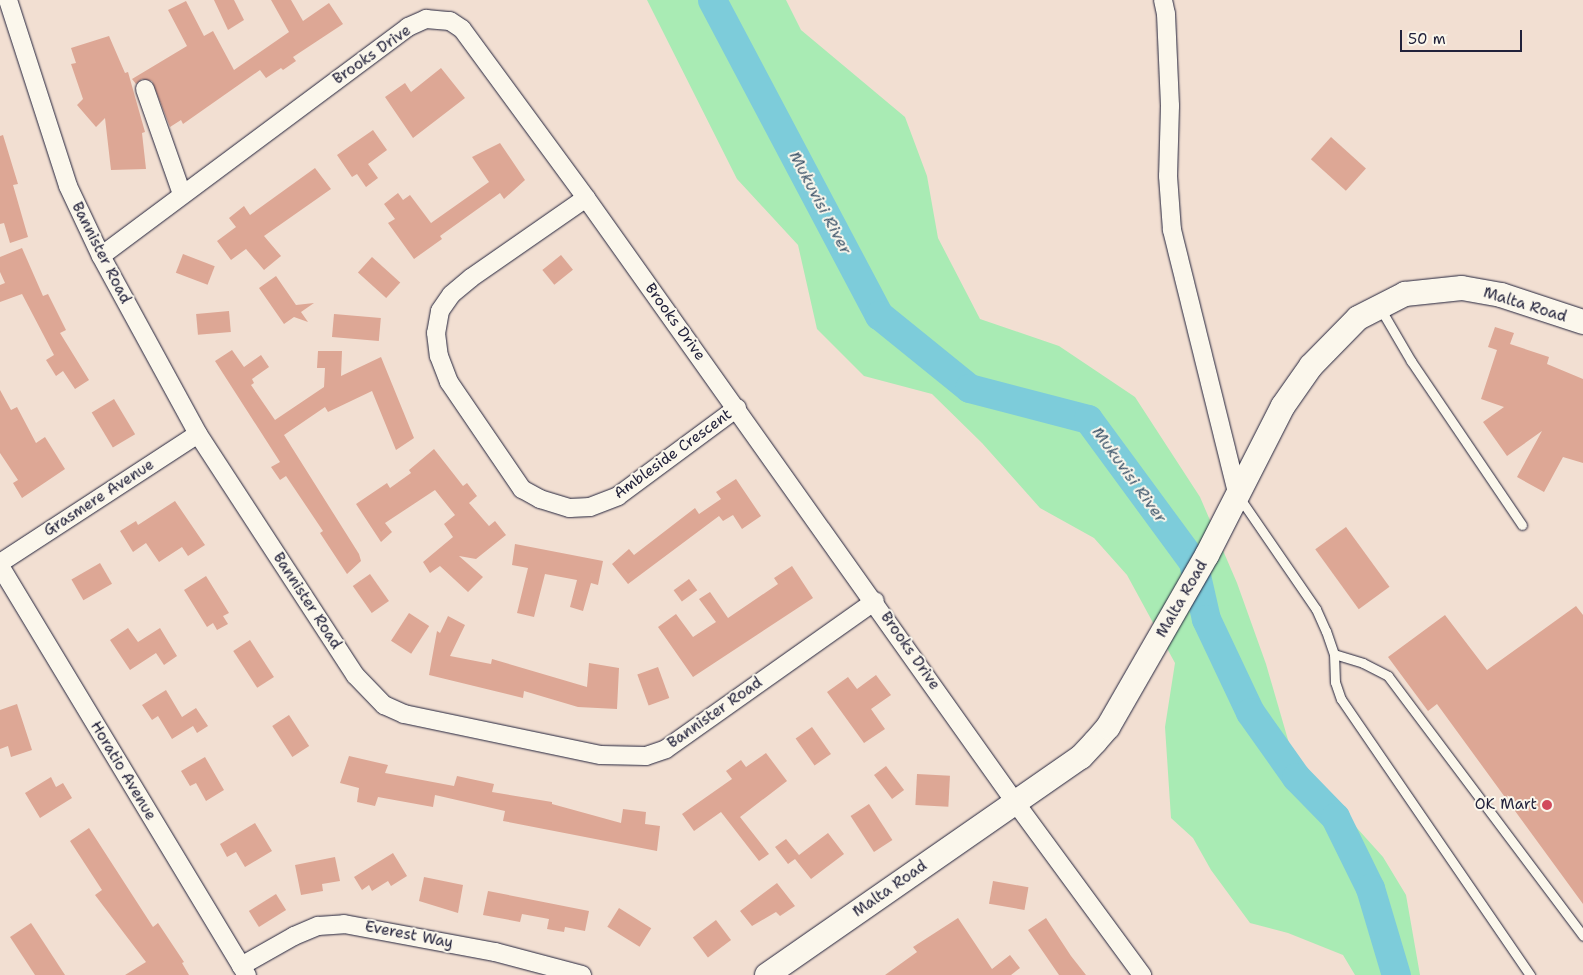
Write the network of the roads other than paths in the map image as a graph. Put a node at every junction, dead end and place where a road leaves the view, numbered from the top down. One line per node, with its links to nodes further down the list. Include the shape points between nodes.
1 (8, 0): 6 (street, Bannister Road, via 68,186)
2 (1163, 0): 11 (street, via 1167,32 1168,176 1172,230)
3 (145, 90): 4 (street)
4 (182, 194): 5 (street, Brooks Drive, via 408,27 438,18 462,29); 6 (street, Brooks Drive)
5 (586, 198): 9 (street, Brooks Drive); 9 (street, Ambleside Crescent, via 471,278 450,295 440,310 436,333 439,356 449,382 522,489 540,499 570,508 590,507 618,496)
6 (101, 256): 10 (street, Bannister Road)
7 (1378, 306): 8 (street, Malta Road, via 1406,294 1462,288 1501,295); 11 (street, Malta Road, via 1358,318 1311,366 1282,406); 12 (lane, via 1410,361)
8 (1583, 322)
9 (737, 408): 14 (street, Brooks Drive)
10 (198, 434): 13 (street, Grasmere Avenue); 14 (street, Bannister Road, via 354,675 384,705 404,714 601,755 646,756 666,749)
11 (1238, 497): 15 (lane, via 1316,610); 16 (street, Malta Road, via 1108,727 1081,757)
12 (1522, 525)
13 (0, 565): 18 (street, Horatio Avenue)
14 (875, 601): 16 (street, Brooks Drive)
15 (1334, 654): 17 (lane, via 1363,662 1388,676); 22 (lane, via 1335,682 1341,699)
16 (1015, 802): 20 (street, Malta Road); 21 (street, Brooks Drive)
17 (1583, 936)
18 (244, 971): 19 (street, Everest Way, via 294,936 318,926 344,924 495,952)
19 (582, 975)
20 (767, 975)
21 (1142, 975)
22 (1530, 975)

